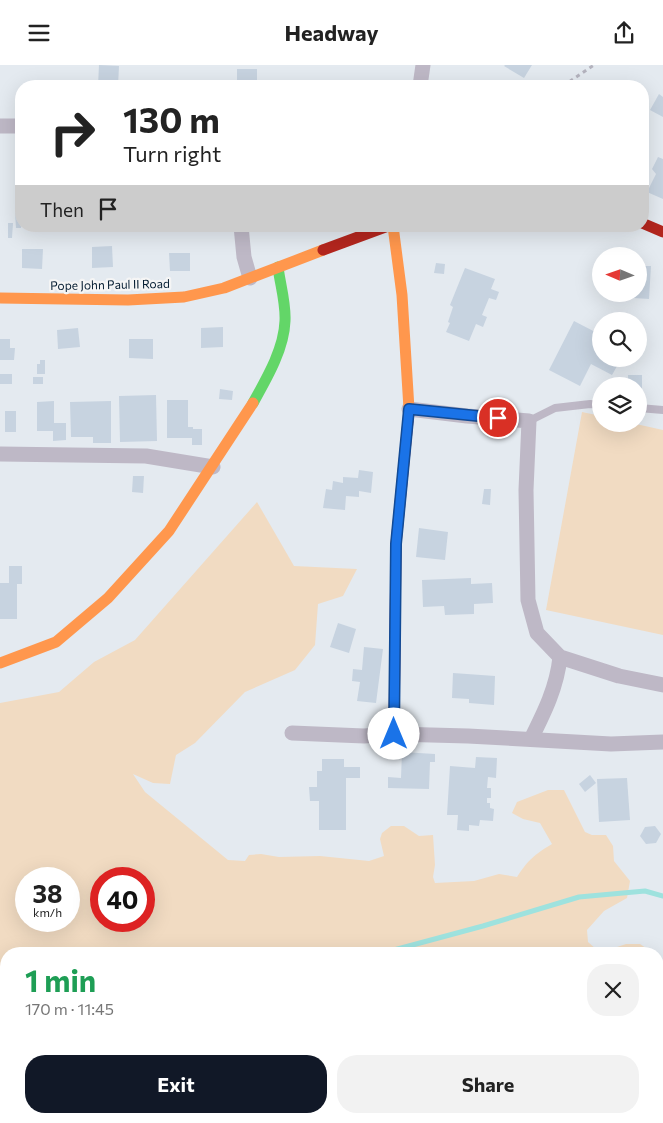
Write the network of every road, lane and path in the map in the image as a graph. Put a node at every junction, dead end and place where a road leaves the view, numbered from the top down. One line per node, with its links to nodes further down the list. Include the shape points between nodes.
1 (423, 65): 3 (street)
2 (594, 65): 4 (path)
3 (421, 80)
4 (572, 80)
5 (0, 126): 6 (street)
6 (15, 126)
7 (649, 226): 11 (street)
8 (242, 232): 13 (street)
9 (372, 232): 12 (street, Pope John Paul II Road)
10 (394, 232): 16 (street, via 402,295)
11 (663, 233)
12 (278, 267): 13 (street, Pope John Paul II Road); 21 (street, via 285,319 283,336 264,383)
13 (250, 278): 14 (street, Pope John Paul II Road, via 184,297 128,300)
14 (0, 298)
15 (592, 404): 19 (lane, via 555,408)
16 (409, 409): 19 (street); 26 (street, via 396,544)
17 (647, 409): 18 (lane)
18 (663, 411)
19 (529, 421): 22 (street, via 526,490 528,600 537,633)
20 (0, 454): 21 (street, via 146,456)
21 (213, 467): 23 (street, via 170,531 108,598 56,642)
22 (560, 657): 24 (street, via 619,676); 27 (street, via 550,700)
23 (0, 663)
24 (663, 685)
25 (292, 733): 26 (street)
26 (394, 734): 27 (street)
27 (531, 739): 28 (street, via 611,744)
28 (663, 742)

